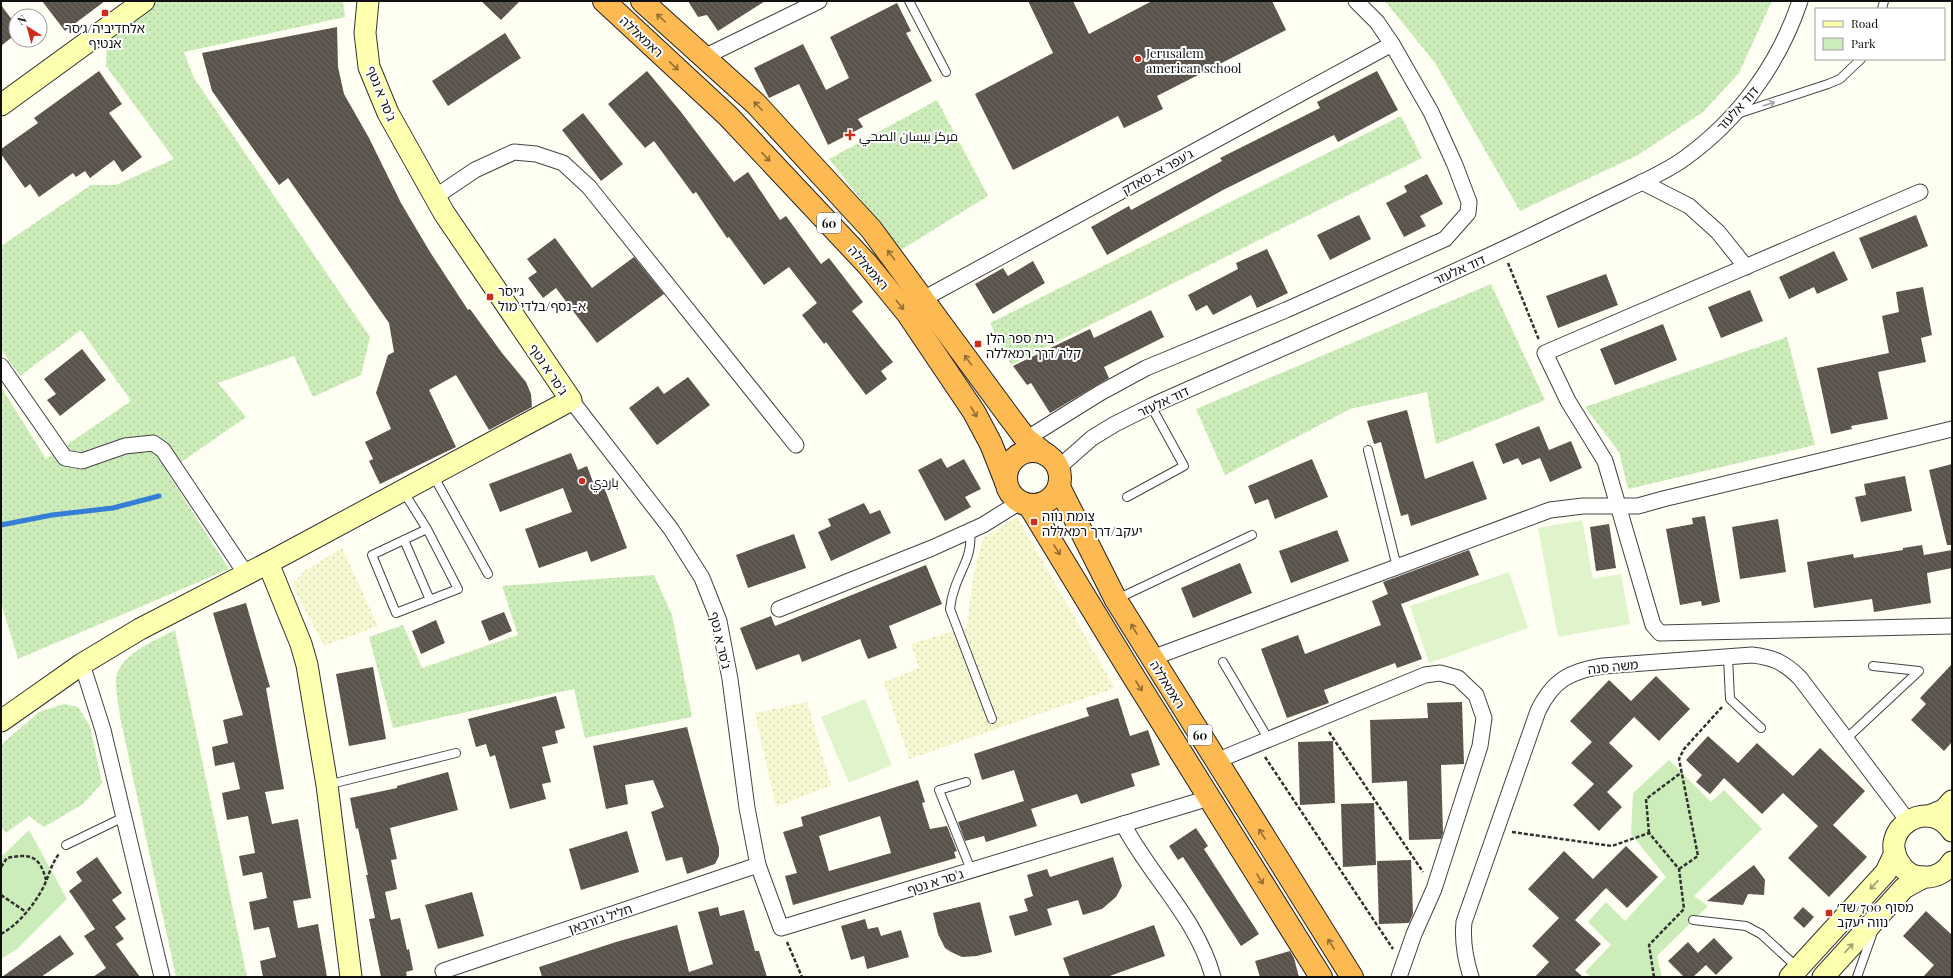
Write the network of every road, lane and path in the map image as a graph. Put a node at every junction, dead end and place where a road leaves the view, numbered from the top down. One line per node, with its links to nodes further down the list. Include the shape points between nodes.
1 (144, 1): 13 (street)
2 (368, 1): 17 (street, ג'סר א נטף, via 365,33 369,67 388,113)
3 (604, 1): 31 (highway, ראמאללה / 60, one-way to 31, via 728,116 867,264 908,314 974,412 992,444)
4 (642, 1): 10 (highway, ראמאללה / 60, one-way to 4)
5 (819, 1): 10 (street)
6 (909, 1): 12 (lane)
7 (1356, 1): 9 (street, via 1377,22)
8 (1800, 1): 14 (street, דוד אלעזר, via 1777,55 1759,84)
9 (1392, 44): 20 (street, ג'עפר א-סאדק); 26 (street, via 1431,112 1469,202 1468,213 1445,239 1286,310 1146,368)
10 (704, 57): 20 (highway, ראמאללה / 60, one-way to 10, via 871,229 756,104)
11 (1860, 60): 14 (lane, one-way to 11, via 1840,79)
12 (946, 72)
13 (1, 105)
14 (1732, 116): 15 (street, דוד אלעזר, via 1684,158)
15 (1642, 182): 18 (street, דוד אלעזר); 19 (street, via 1689,206 1718,232)
16 (1920, 192): 19 (street)
17 (435, 197): 23 (street, ג'סר א נטף); 27 (street, via 475,170 514,152 536,154 564,163 589,188)
18 (1502, 250): 21 (path); 24 (street, דוד אלעזר)
19 (1746, 267): 21 (street)
20 (923, 299): 26 (highway, ראמאללה / 60, one-way to 20)
21 (1545, 353): 35 (street, via 1568,401 1605,462)
22 (1, 366): 42 (street, via 66,458 82,462 125,446 153,443 163,450)
23 (571, 400): 30 (street); 76 (street, ג'סר א נטף, via 671,529 702,578 719,620)
24 (1151, 406): 29 (street, דוד אלעזר, via 1092,438); 33 (lane, via 1184,466)
25 (1952, 429): 35 (street, via 1638,506)
26 (1026, 439): 29 (highway, ראמאללה / 60)
27 (796, 445)
28 (1368, 450): 41 (lane)
29 (1054, 470): 31 (highway, via 1036,451 1027,452 1011,464); 34 (highway, via 1054,496 1039,505); 45 (highway, ראמאללה / 60)
30 (433, 475): 32 (street); 43 (lane)
31 (1006, 482): 34 (highway, 60, via 1013,496)
32 (403, 491): 36 (lane); 40 (street)
33 (1127, 497)
34 (1025, 504): 37 (street); 65 (highway, ראמאללה / 60, one-way to 65)
35 (1618, 506): 41 (street, via 1583,506 1550,510); 47 (street, via 1653,625 1660,634)
36 (427, 529): 39 (lane); 44 (lane, via 458,589)
37 (970, 531): 46 (street); 55 (lane, via 972,543 950,609)
38 (1252, 535): 45 (lane)
39 (404, 540): 44 (lane); 44 (lane, via 372,556 396,613)
40 (268, 563): 42 (street); 64 (street, via 307,665)
41 (1397, 567): 49 (street)
42 (246, 574): 51 (street, via 140,629)
43 (488, 574)
44 (430, 600)
45 (1116, 600): 49 (highway, ראמאללה / 60, one-way to 45)
46 (779, 609)
47 (1952, 626)
48 (1728, 657): 53 (lane); 58 (street, משה סנה, via 1752,655 1782,662 1800,678); 71 (street, משה סנה, via 1603,666 1579,670 1558,683 1544,698 1538,711)
49 (1152, 658): 61 (highway, ראמאללה / 60)
50 (1223, 662): 59 (lane)
51 (82, 664): 56 (street); 68 (street, via 103,730)
52 (1873, 666): 58 (lane, via 1919,670)
53 (1730, 699): 57 (lane); 62 (path, via 1684,750 1679,759)
54 (1320, 718): 59 (street); 83 (path); 83 (street, via 1425,675 1440,673 1458,678 1476,695 1484,718 1480,746)
55 (992, 719)
56 (1, 722)
57 (1761, 728)
58 (1846, 739): 69 (street, משה סנה)
59 (1263, 742): 61 (street); 91 (path)
60 (456, 752): 64 (lane)
61 (1216, 761): 98 (highway, ראמאללה / 60, one-way to 61)
62 (1682, 772): 73 (path, via 1646,799); 78 (path, via 1698,856)
63 (966, 782): 80 (lane, via 939,790)
64 (327, 785): 94 (street)
65 (1209, 798): 70 (street, ג'סר א נטף); 97 (highway, ראמאללה / 60, one-way to 97)
66 (1952, 802): 67 (street, via 1944,810)
67 (1929, 816): 69 (street, via 1918,816); 72 (street, via 1941,820)
68 (124, 817): 74 (lane); 93 (street)
69 (1908, 821): 75 (street, via 1897,833)
70 (1123, 824): 80 (street, ג'סר א נטף); 96 (street, via 1174,898 1201,947)
71 (1496, 829): 73 (path, via 1612,846); 99 (street, משה סנה, via 1464,922 1462,936)
72 (1952, 831)
73 (1649, 833): 78 (path)
74 (66, 845): 82 (path, via 52,863)
75 (1895, 853): 81 (street, via 1905,870); 92 (street, one-way to 92, via 1886,872)
76 (758, 865): 88 (street, ג'סר א נטף); 90 (street, חליל ג'ורבאן)
77 (1, 867): 82 (path, via 6,858 32,857 42,866)
78 (1679, 868): 100 (path, via 1684,909 1649,945)
79 (1950, 869): 81 (street, via 1936,876)
80 (971, 870): 88 (street, ג'סר א נטף)
81 (1924, 877): 86 (street, via 1904,888)
82 (46, 880): 85 (path, via 44,887)
83 (1434, 889): 91 (street)
84 (1, 895): 85 (path)
85 (26, 912): 89 (path, via 10,929)
86 (1878, 917): 101 (street, one-way to 86); 102 (lane)
87 (1693, 920): 92 (lane, via 1746,926 1761,934)
88 (781, 928): 95 (path)
89 (1, 934)
90 (443, 971)
91 (1401, 971)
92 (1794, 972)
93 (162, 977)
94 (351, 977)
95 (802, 977)
96 (1213, 977)
97 (1321, 977)
98 (1352, 977)
99 (1470, 977)
100 (1654, 977)
101 (1823, 977)
102 (1857, 977)

